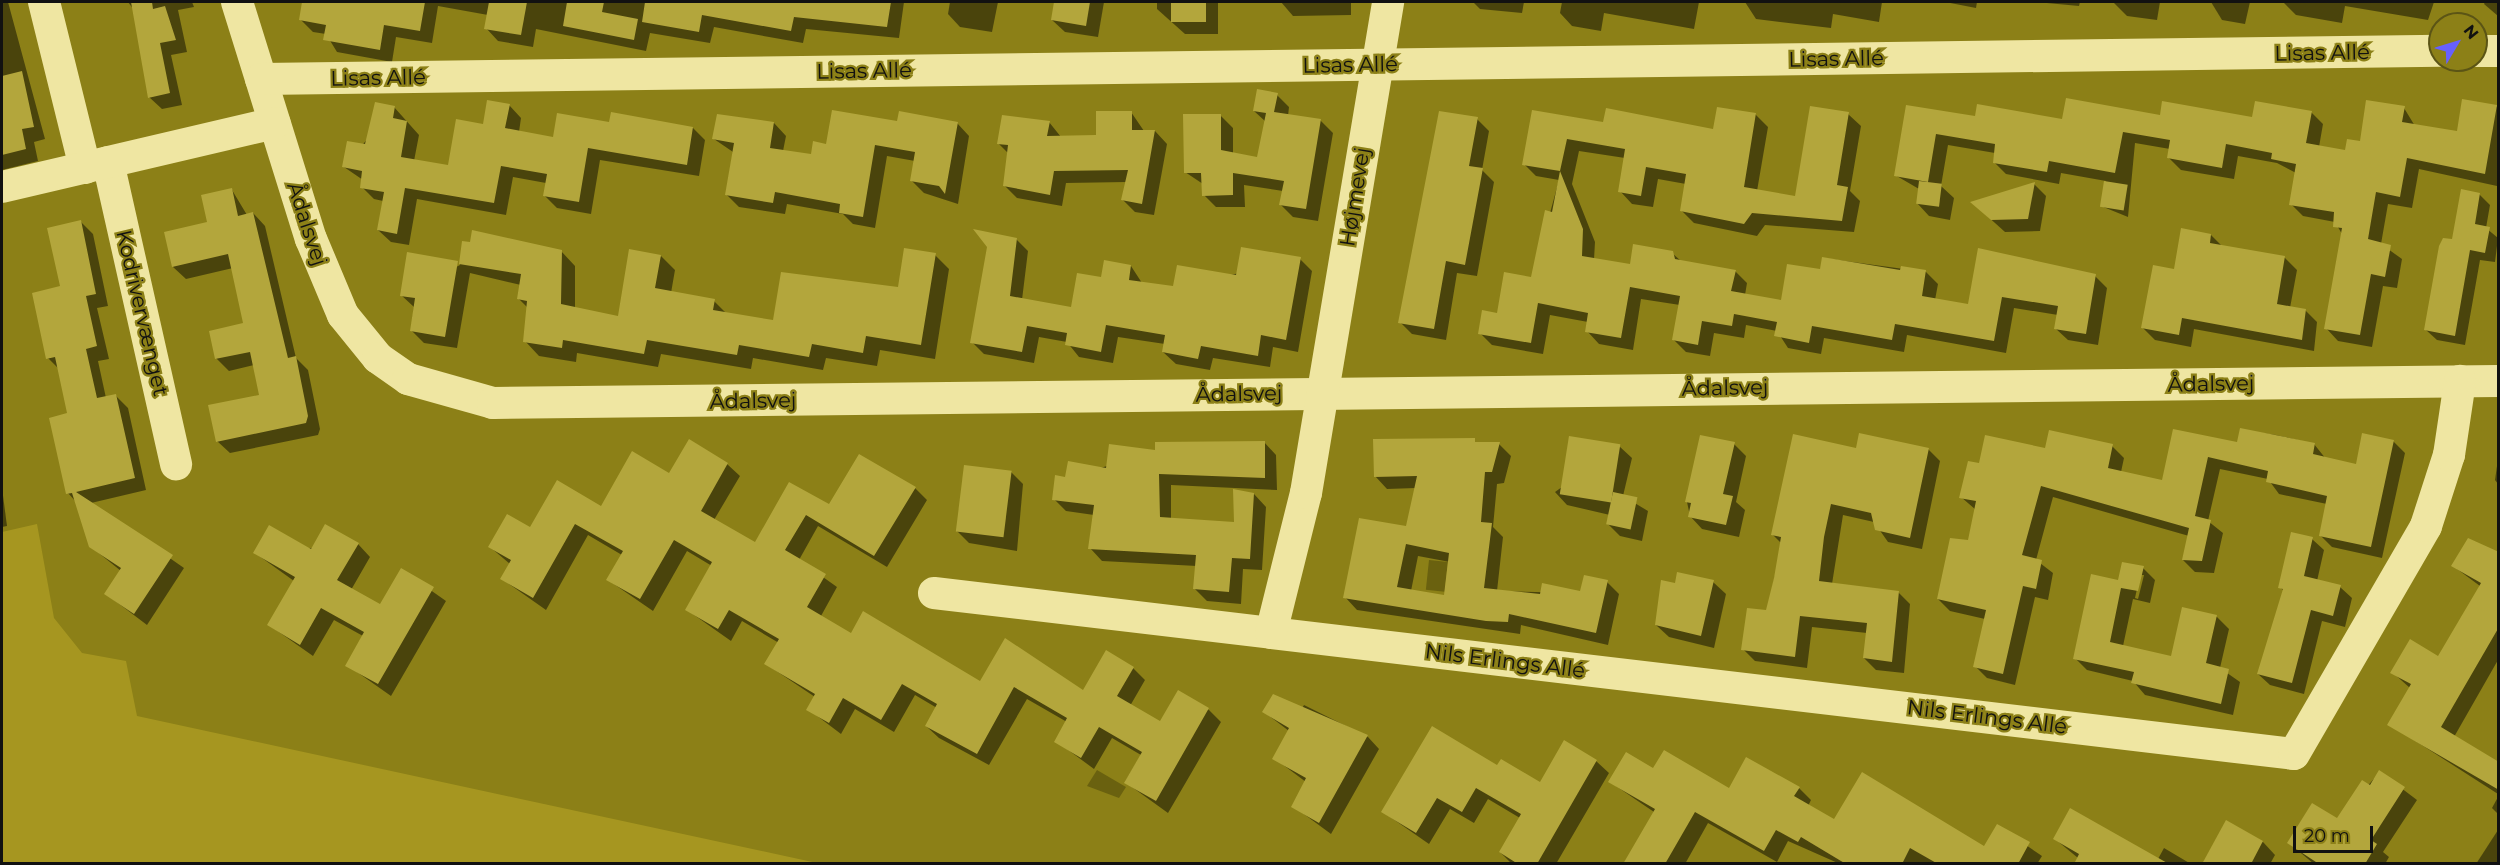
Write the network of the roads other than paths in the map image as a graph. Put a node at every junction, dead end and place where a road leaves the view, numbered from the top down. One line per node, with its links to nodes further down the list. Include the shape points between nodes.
1 (44, 2): 8 (street, Kodrivervænget)
2 (237, 2): 6 (street, Ådalsvej)
3 (1389, 2): 5 (street, Højmevej)
4 (2428, 51): 5 (street, Lisas Allé)
5 (1377, 65): 6 (street, Lisas Allé); 12 (street, Højmevej)
6 (261, 79): 7 (street, Ådalsvej)
7 (276, 123): 8 (street); 12 (street, Ådalsvej, via 328,290 343,315 378,358 408,379 446,394 493,403 547,404)
8 (97, 165): 9 (street); 13 (street, Kodrivervænget)
9 (2, 187)
10 (2460, 381): 11 (street, Ådalsvej); 12 (street, Ådalsvej); 15 (street, Nils Erlings Allé, via 2449,455 2426,526 2294,754)
11 (2499, 381)
12 (1323, 393): 15 (street, via 1306,493)
13 (176, 464)
14 (934, 593): 15 (street, Nils Erlings Allé)
15 (1271, 633)

